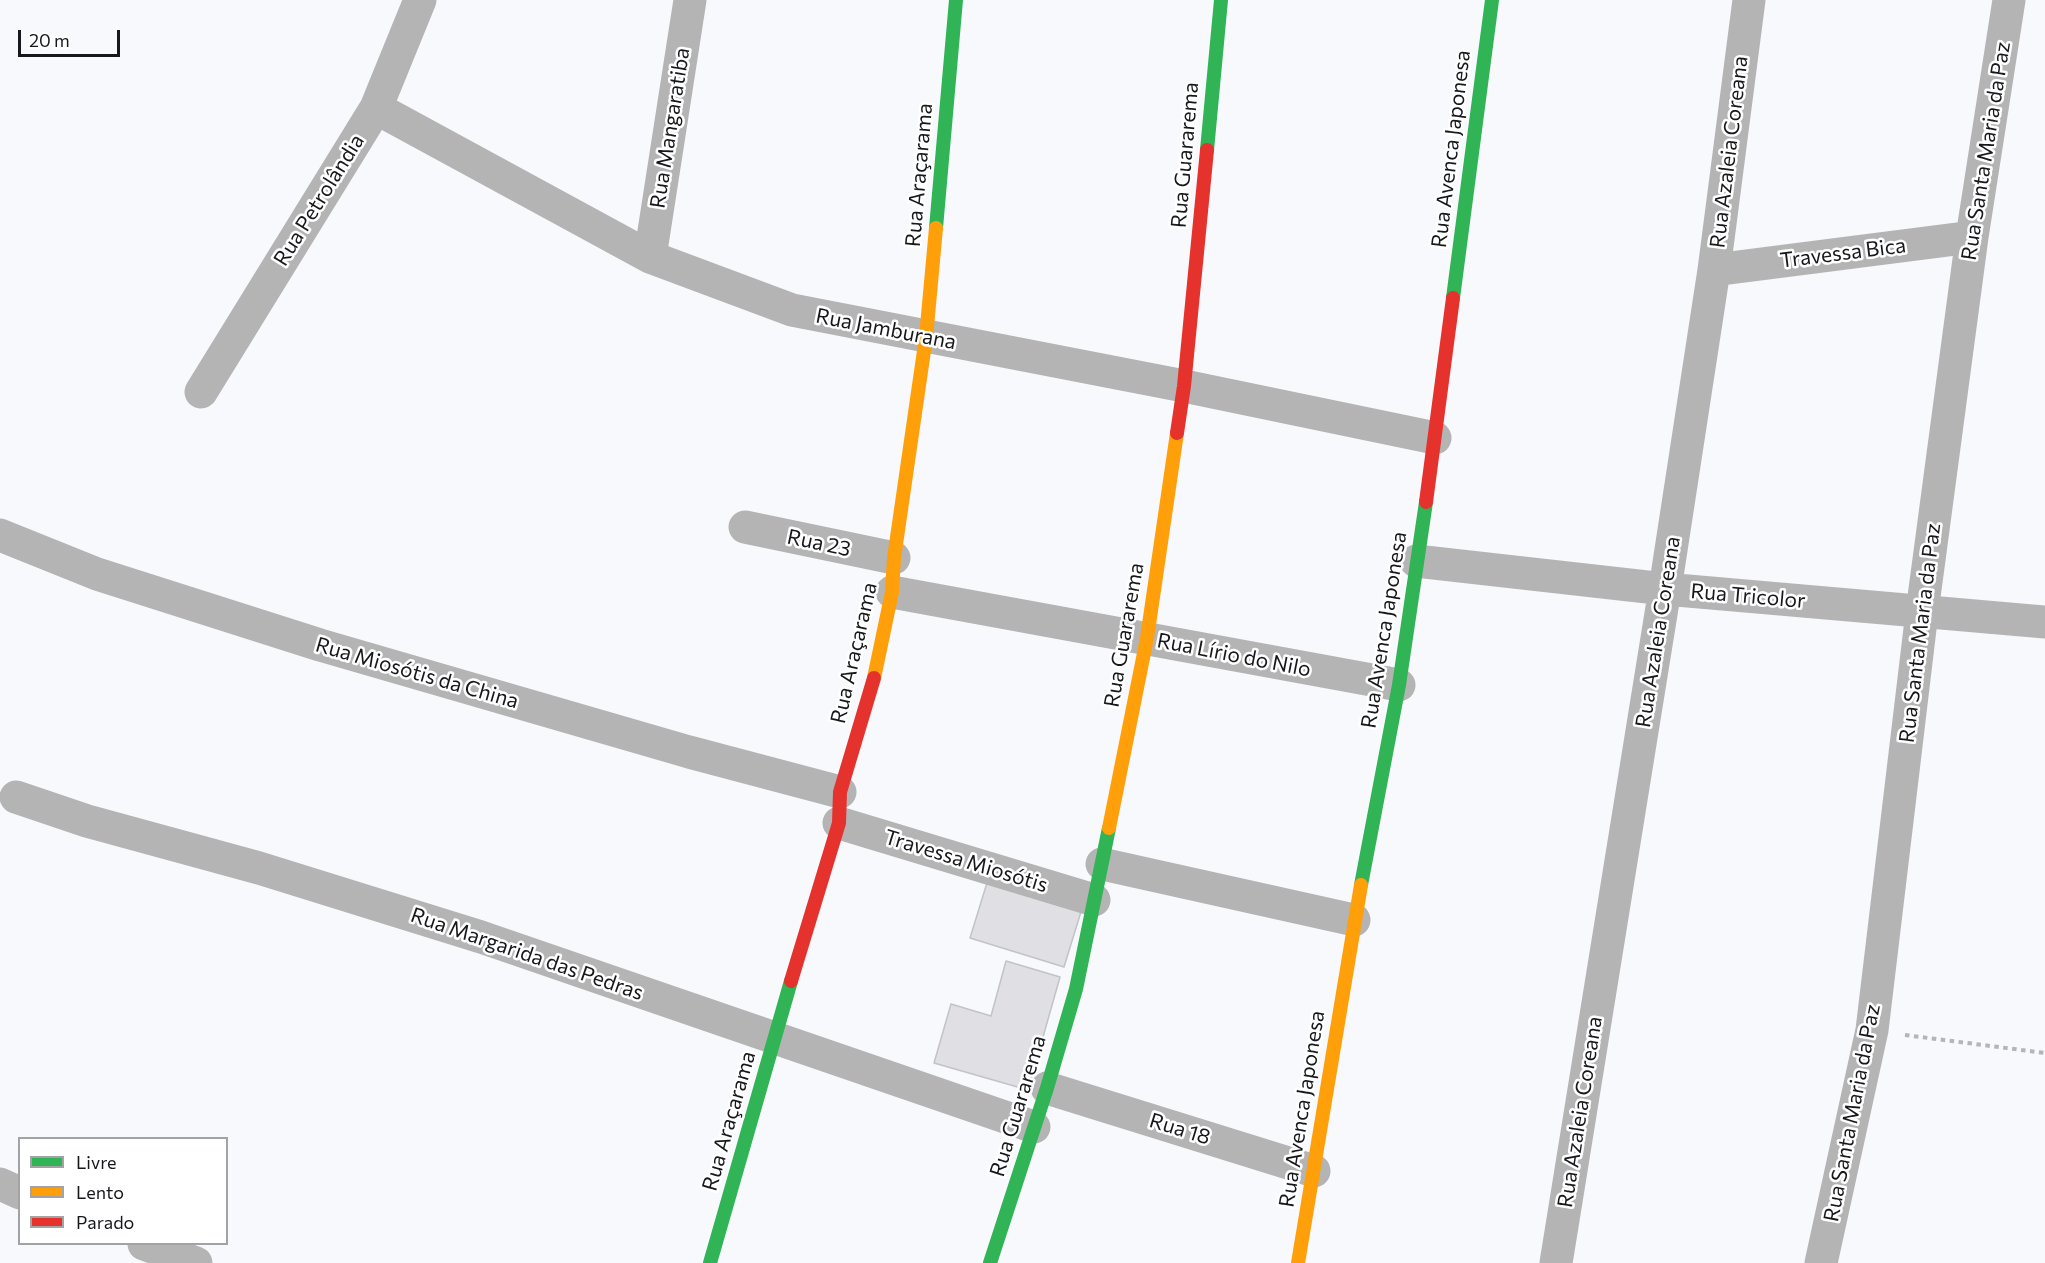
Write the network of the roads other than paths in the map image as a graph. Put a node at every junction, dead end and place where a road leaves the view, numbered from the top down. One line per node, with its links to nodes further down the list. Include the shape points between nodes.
1 (420, 0): 8 (street, Rua Petrolândia)
2 (690, 0): 10 (street, Rua Mangaratiba)
3 (956, 0): 12 (street, Rua Araçarama)
4 (1221, 0): 13 (street, Rua Guararema)
5 (1492, 0): 15 (street, Rua Avenca Japonesa)
6 (1749, 0): 11 (street, Rua Azaleia Coreana)
7 (2009, 0): 9 (street, Rua Santa Maria da Paz)
8 (376, 108): 10 (street, Rua Jamburana); 14 (street, Rua Petrolândia)
9 (1972, 237): 11 (street, Travessa Bica); 22 (street, Rua Santa Maria da Paz)
10 (650, 257): 12 (street, Rua Jamburana, via 792,310)
11 (1714, 270): 20 (street, Rua Azaleia Coreana)
12 (926, 337): 13 (street, Rua Jamburana); 18 (street, Rua Araçarama)
13 (1184, 386): 15 (street, Rua Jamburana); 24 (street, Rua Guararema)
14 (201, 392)
15 (1435, 438): 19 (street, Rua Avenca Japonesa)
16 (745, 527): 18 (street, Rua 23)
17 (0, 535): 27 (street, Rua Miosótis da China, via 97,574 320,645 689,752)
18 (894, 558): 21 (street, Rua Araçarama)
19 (1416, 561): 20 (street, Rua Tricolor); 25 (street, Rua Avenca Japonesa)
20 (1665, 589): 22 (street, Rua Tricolor); 42 (street, Rua Azaleia Coreana)
21 (892, 592): 24 (street, Rua Lírio do Nilo); 27 (street, Rua Araçarama)
22 (1922, 612): 23 (street, Rua Tricolor); 43 (street, Rua Santa Maria da Paz, via 1872,1030)
23 (2045, 622)
24 (1147, 638): 25 (street, Rua Lírio do Nilo); 28 (street, Rua Guararema)
25 (1399, 685): 30 (street, Rua Avenca Japonesa)
26 (16, 797): 31 (street, Rua Margarida das Pedras, via 481,937)
27 (839, 808): 29 (street, Travessa Miosótis); 31 (street, Rua Araçarama)
28 (1102, 864): 29 (street, Rua Guararema); 30 (street)
29 (1094, 900): 32 (street, Rua Guararema, via 1076,989)
30 (1354, 920): 34 (street, Rua Avenca Japonesa)
31 (774, 1038): 33 (street, Rua Margarida das Pedras); 39 (street, Rua Araçarama)
32 (1047, 1088): 33 (street, Rua Guararema); 34 (street, Rua 18)
33 (1034, 1127): 40 (street, Rua Guararema)
34 (1314, 1171): 41 (street, Rua Avenca Japonesa)
35 (0, 1184): 36 (street)
36 (18, 1192)
37 (147, 1245): 38 (street)
38 (196, 1263)
39 (710, 1263)
40 (990, 1263)
41 (1298, 1263)
42 (1556, 1263)
43 (1821, 1263)

